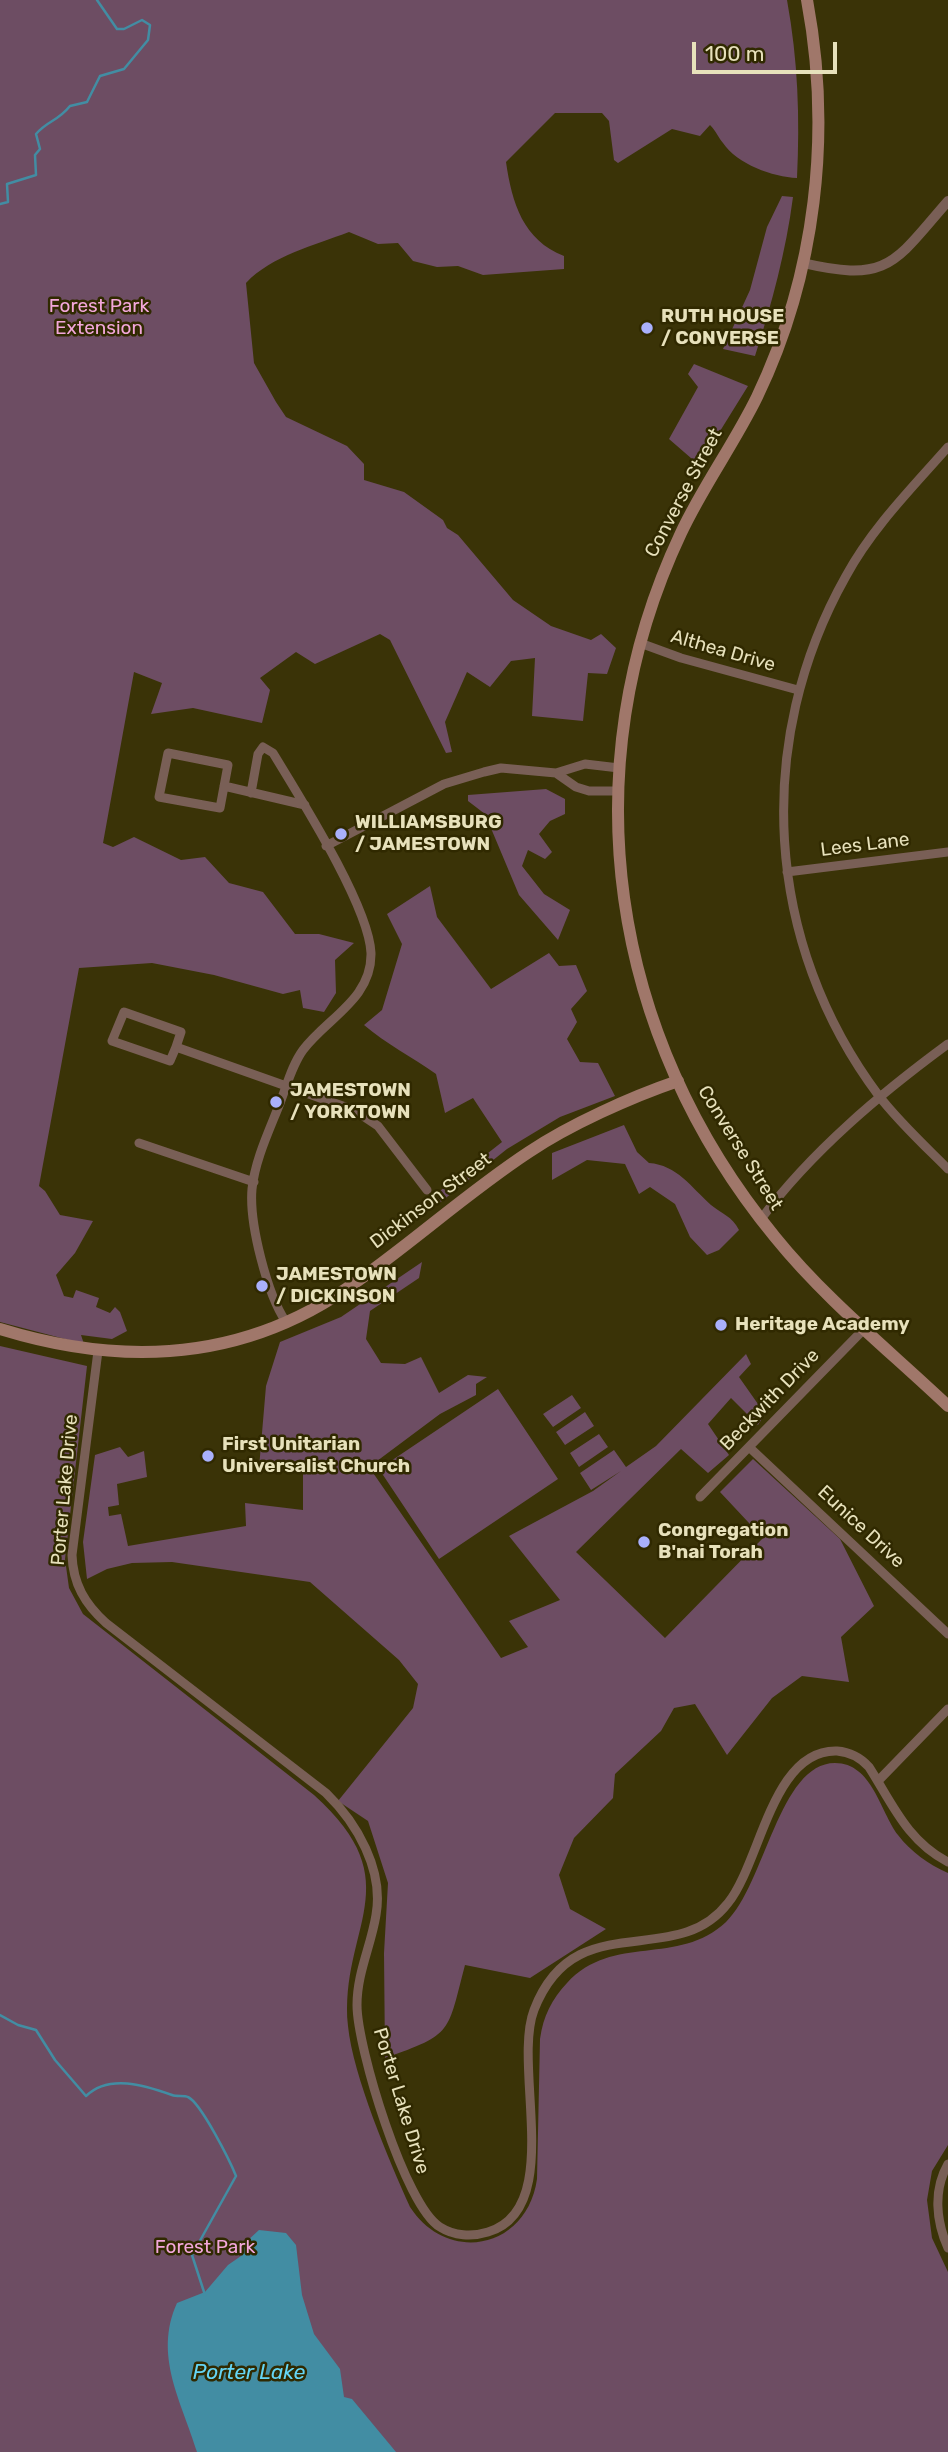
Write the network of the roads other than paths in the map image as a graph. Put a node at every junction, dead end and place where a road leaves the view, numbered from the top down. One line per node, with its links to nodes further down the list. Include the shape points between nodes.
1 (807, 0): 3 (main road, Converse Street, via 816,58 818,134)
2 (948, 201): 3 (street, via 911,244 885,265 845,272)
3 (803, 263): 5 (main road, Converse Street, via 768,373 683,528)
4 (948, 447): 6 (street, via 859,553 822,623)
5 (640, 643): 6 (street, Althea Drive); 7 (main road, Converse Street)
6 (798, 690): 15 (street, via 784,786 782,835)
7 (619, 768): 8 (street, via 585,764); 10 (main road, Converse Street)
8 (555, 773): 10 (street, via 589,791); 13 (street, via 500,768 460,777)
9 (224, 786): 9 (street, via 220,808 159,797 168,752 228,765); 11 (street)
10 (618, 791): 18 (main road, Converse Street, via 621,880 632,952 650,1016)
11 (251, 793): 12 (street); 12 (street, via 263,747 273,753)
12 (305, 805): 13 (street)
13 (326, 846): 19 (street, via 365,922 370,964 354,1000 301,1053)
14 (948, 852): 15 (street, Lees Lane)
15 (787, 872): 20 (street, via 797,924 820,994)
16 (948, 1044): 20 (street)
17 (176, 1048): 17 (street, via 170,1061 112,1041 124,1012 181,1032); 19 (street)
18 (678, 1082): 25 (main road, Converse Street, via 712,1147); 26 (main road, Dickinson Street, via 591,1118 539,1146 346,1289)
19 (286, 1087): 23 (street); 24 (street, via 369,1119)
20 (880, 1097): 22 (street); 25 (street, via 810,1162)
21 (139, 1143): 23 (street)
22 (948, 1169)
23 (254, 1182): 26 (street, via 252,1199 266,1279)
24 (427, 1190)
25 (761, 1219): 27 (main road, Converse Street)
26 (286, 1322): 29 (main road, Dickinson Street, via 246,1338 200,1348 134,1354)
27 (865, 1328): 30 (main road, Converse Street); 31 (street, Beckwith Drive)
28 (0, 1329): 29 (main road, Dickinson Street)
29 (98, 1351): 35 (street, Porter Lake Drive, via 72,1555 76,1581 90,1607 106,1623 326,1793 360,1838 373,1871 377,1904 360,1973 359,2029 371,2079 408,2184 431,2220 445,2230 472,2235 497,2229 511,2220 524,2198 531,2158 530,2022 542,1992 562,1969 585,1951 607,1943 676,1937 708,1923 737,1890 779,1793 806,1759 831,1751 853,1754 867,1764)
30 (948, 1406)
31 (749, 1447): 32 (street, Beckwith Drive); 33 (street, Eunice Drive)
32 (699, 1497)
33 (948, 1634)
34 (948, 1709): 35 (street)
35 (878, 1782): 36 (street, Porter Lake Drive, via 911,1834)
36 (948, 1862)
37 (948, 2164): 38 (street, via 938,2204)
38 (948, 2248)

